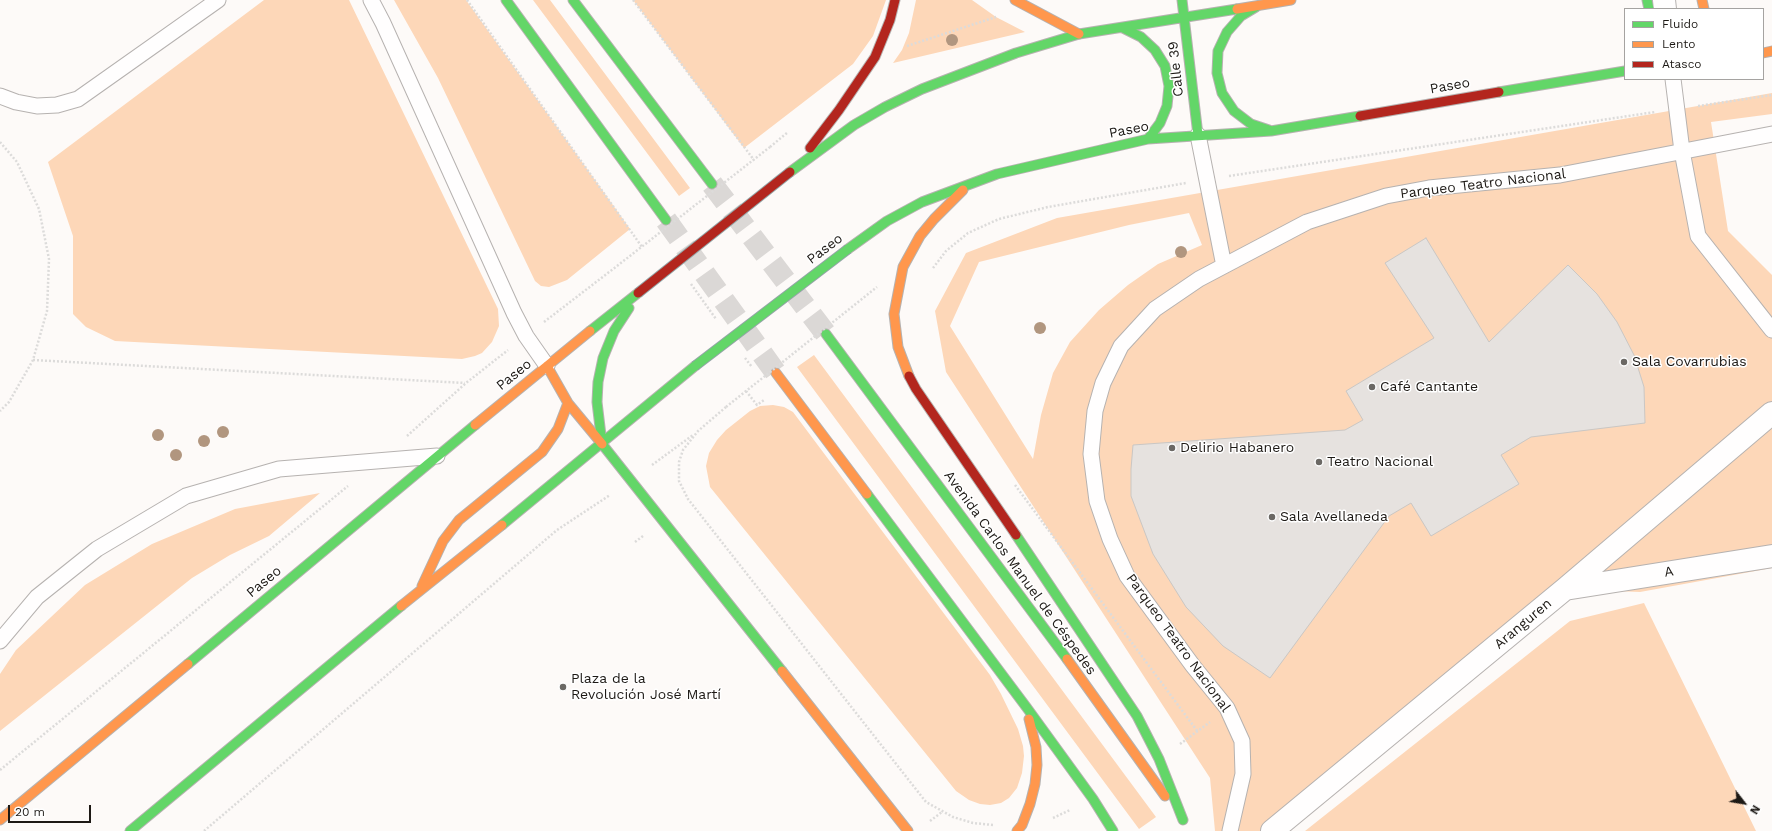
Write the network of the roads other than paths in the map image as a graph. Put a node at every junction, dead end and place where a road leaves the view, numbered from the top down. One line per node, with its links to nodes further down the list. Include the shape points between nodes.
1 (218, 0): 17 (lane, via 78,99 57,105 37,106)
2 (371, 0): 31 (lane, via 526,336)
3 (506, 0): 26 (main road)
4 (573, 0): 24 (main road)
5 (895, 0): 23 (main road, via 875,57 825,129)
6 (1015, 0): 12 (main road)
7 (1182, 0): 10 (main road, Calle 39)
8 (1291, 0): 9 (main road)
9 (1259, 6): 10 (main road); 18 (main road, via 1240,16 1227,32 1218,52 1217,72 1222,93 1234,111 1251,124)
10 (1184, 17): 11 (main road); 20 (main road, Calle 39)
11 (1123, 28): 12 (main road); 21 (main road, via 1141,37 1155,50 1165,66 1169,86 1168,106)
12 (1079, 34): 23 (main road, via 1016,53 922,89 854,125)
13 (1624, 65): 15 (main road)
14 (1624, 71): 15 (main road, Paseo)
15 (1611, 73): 18 (main road, Paseo)
16 (1673, 80): 22 (lane)
17 (0, 96)
18 (1271, 131): 20 (main road, Paseo)
19 (1772, 134): 22 (lane, Parqueo Teatro Nacional)
20 (1198, 135): 21 (main road, Paseo); 27 (lane)
21 (1148, 139): 25 (main road, Paseo, via 996,174)
22 (1682, 151): 27 (lane, Parqueo Teatro Nacional, via 1560,175 1429,188 1386,196 1308,222); 29 (lane, via 1698,236)
23 (790, 172): 28 (main road, bridge)
24 (712, 184)
25 (970, 184): 30 (main road, Avenida Carlos Manuel de Céspedes, via 929,225 903,267 894,314 898,347 916,389 1137,716 1159,759 1184,823 1068,661); 35 (main road, Paseo, bridge, via 922,202 887,221 695,366)
26 (666, 220)
27 (1224, 266): 47 (lane, Parqueo Teatro Nacional, via 1199,279 1155,309 1121,346 1102,383 1094,411 1091,454 1097,501 1110,539 1127,576 1227,708 1242,740 1243,774)
28 (638, 293): 31 (main road, Paseo); 35 (main road, via 614,331 603,358 597,402)
29 (1772, 330)
30 (826, 334)
31 (547, 366): 33 (main road); 36 (main road, Paseo)
32 (776, 373): 41 (main road)
33 (568, 403): 35 (main road); 39 (main road, via 558,429 542,452 459,520 443,541)
34 (1772, 413): 38 (street, Aranguren)
35 (602, 444): 39 (main road); 45 (main road)
36 (437, 456): 40 (lane, via 279,469 186,496 97,549 37,597); 42 (main road, Paseo)
37 (1772, 556): 38 (street, A)
38 (1565, 589): 48 (street, Aranguren)
39 (420, 590): 44 (main road)
40 (0, 641)
41 (1027, 708): 43 (main road, via 1038,765 1035,784); 46 (main road)
42 (0, 820)
43 (1020, 828)
44 (130, 831)
45 (908, 831)
46 (1114, 831)
47 (1230, 831)
48 (1272, 831)

